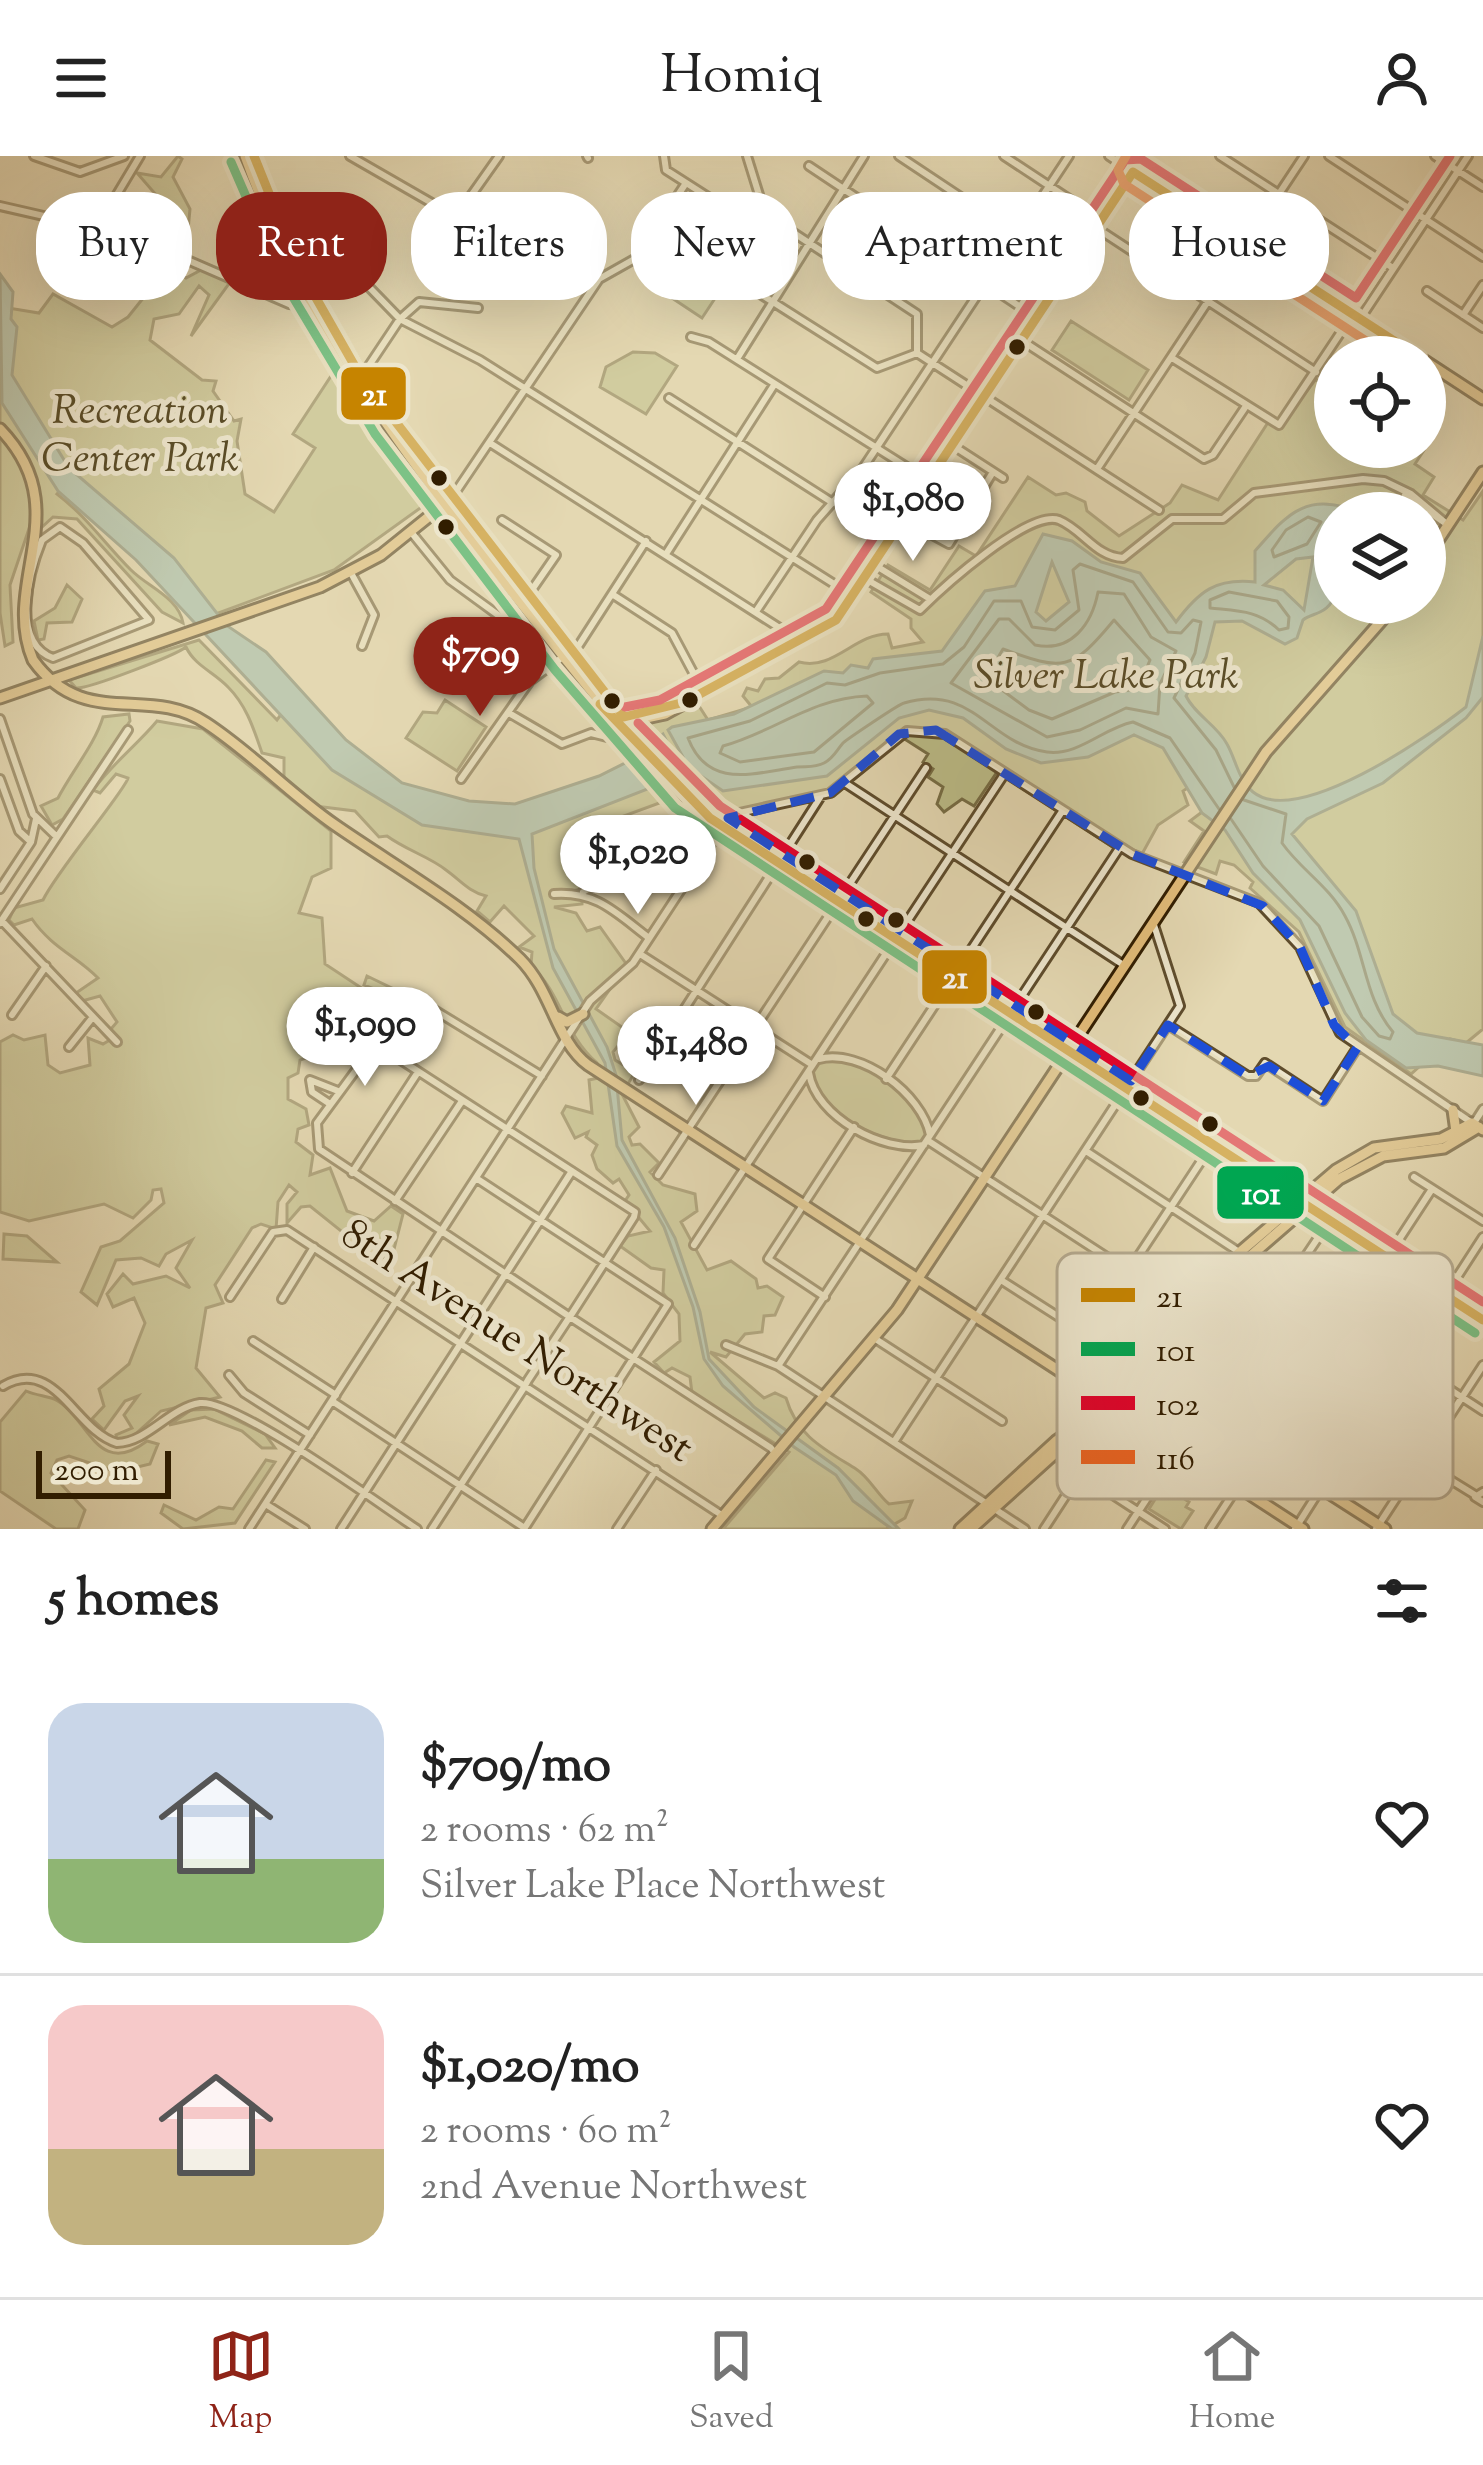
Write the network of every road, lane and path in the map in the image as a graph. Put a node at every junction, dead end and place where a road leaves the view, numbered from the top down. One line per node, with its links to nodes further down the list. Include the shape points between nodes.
1 (34, 156): 2 (street, via 80,172)
2 (124, 156)
3 (140, 156): 27 (street)
4 (249, 156): 28 (main road)
5 (350, 156): 6 (street, via 456,217)
6 (500, 156)
7 (664, 156): 23 (street, via 666,170)
8 (748, 156): 30 (street)
9 (865, 156): 26 (street)
10 (899, 156): 32 (street)
11 (1004, 156): 24 (street)
12 (1069, 156): 24 (street)
13 (1109, 156): 22 (street)
14 (1144, 156): 22 (main road)
15 (1220, 156): 36 (street)
16 (1304, 156): 37 (street)
17 (1329, 156): 41 (street)
18 (1435, 156): 21 (street)
19 (1468, 156): 21 (street)
20 (808, 166): 26 (street)
21 (1458, 171): 25 (street); 41 (street)
22 (1133, 172): 35 (main road); 40 (main road)
23 (686, 183): 29 (street); 80 (street, via 670,233 598,279)
24 (1049, 186): 33 (street); 34 (street)
25 (1483, 187)
26 (844, 190): 31 (street); 45 (street)
27 (118, 192)
28 (264, 192)
29 (700, 192)
30 (759, 192)
31 (847, 192)
32 (953, 192)
33 (1045, 192)
34 (1057, 192)
35 (1164, 192)
36 (1276, 192)
37 (1280, 192)
38 (0, 206): 39 (street)
39 (36, 214)
40 (1105, 214)
41 (1426, 220): 46 (street); 48 (street)
42 (1329, 226): 48 (street)
43 (1105, 229): 58 (street)
44 (798, 236): 45 (street)
45 (811, 245): 59 (street); 71 (street, via 917,314)
46 (1483, 257)
47 (192, 260): 60 (street, via 290,304)
48 (1394, 268): 63 (street)
49 (1483, 285): 62 (street)
50 (1427, 291): 62 (street)
51 (1329, 298): 63 (main road)
52 (310, 300): 60 (main road)
53 (381, 300): 65 (street)
54 (768, 300): 59 (street)
55 (974, 300): 74 (street)
56 (1010, 300): 64 (street)
57 (1048, 300): 64 (main road)
58 (1209, 301): 72 (street); 75 (street)
59 (773, 303): 71 (street, via 877,368); 73 (street)
60 (313, 305): 78 (main road)
61 (478, 308): 65 (street, via 424,300)
62 (1463, 315): 66 (street)
63 (1357, 316): 67 (street); 68 (main road)
64 (1036, 317): 70 (main road)
65 (400, 320): 78 (street); 80 (street)
66 (1483, 328)
67 (1342, 336)
68 (1387, 336)
69 (691, 337): 73 (street)
70 (1022, 340): 81 (main road); 85 (street)
71 (917, 353): 74 (street)
72 (1171, 358): 84 (street); 85 (street)
73 (737, 359): 79 (street)
74 (932, 362): 81 (street); 90 (street)
75 (1314, 371)
76 (1314, 375): 84 (street, via 1279,425)
77 (1446, 375): 83 (main road)
78 (359, 381): 97 (main road)
79 (775, 383): 88 (street); 90 (street)
80 (525, 389): 87 (street); 96 (street)
81 (984, 397): 89 (main road); 91 (street)
82 (669, 398): 88 (street)
83 (1483, 399)
84 (1246, 406): 85 (street, via 1208,459)
85 (1134, 413): 91 (street)
86 (0, 429): 121 (main road, via 24,460 34,500 14,589 16,622)
87 (489, 442): 97 (street); 105 (street)
88 (737, 442): 96 (street); 98 (street)
89 (952, 445): 92 (street); 95 (main road)
90 (876, 448): 95 (street); 98 (street)
91 (1097, 469): 99 (street)
92 (992, 472): 94 (street); 100 (street, via 949,544)
93 (1483, 472): 102 (main road)
94 (1003, 478)
95 (928, 481): 100 (main road)
96 (700, 500): 106 (street); 107 (street)
97 (448, 502): 104 (main road); 114 (main road)
98 (833, 503): 107 (street)
99 (1159, 510)
100 (903, 519): 108 (main road)
101 (502, 520): 114 (street, via 556,555)
102 (1448, 525): 103 (main road); 113 (street, via 1370,479 1260,492 1226,518 1167,521 1119,558 1057,519 1034,520)
103 (1446, 528)
104 (411, 532): 109 (main road); 123 (street, via 450,580 513,626 508,677)
105 (646, 541): 106 (street); 111 (street)
106 (666, 554): 115 (street)
107 (792, 557): 112 (street); 115 (street)
108 (873, 564): 110 (main road); 113 (street)
109 (351, 573): 119 (street, via 374,615); 121 (main road)
110 (864, 578): 112 (main road); 113 (street, via 917,610)
111 (612, 594): 120 (street); 124 (street, via 672,633)
112 (853, 596): 118 (main road, via 832,623)
113 (930, 599)
114 (524, 600): 120 (main road)
115 (757, 610): 118 (street)
116 (149, 620): 116 (street, via 65,656 44,655 27,604 46,533 60,527 74,534)
117 (1377, 624): 155 (main road, via 1293,717)
118 (800, 641): 124 (main road)
119 (362, 646)
120 (567, 655): 122 (street); 122 (street); 130 (main road)
121 (52, 681): 125 (main road); 175 (main road, via 89,702 201,719 321,815 486,929 538,979)
122 (530, 681): 123 (street)
123 (522, 692): 127 (street)
124 (704, 693): 126 (main road)
125 (0, 698)
126 (685, 702): 128 (main road); 130 (main road)
127 (508, 713): 130 (street, via 558,743 611,738); 137 (street)
128 (650, 718): 130 (main road); 133 (main road)
129 (0, 719): 132 (street)
130 (622, 723): 133 (main road)
131 (128, 730): 149 (street)
132 (3, 740): 136 (street)
133 (640, 741): 139 (main road)
134 (926, 767): 145 (street)
135 (1005, 772): 140 (street, via 945,734 916,728); 144 (street); 152 (street)
136 (19, 774): 138 (street); 142 (street)
137 (460, 778)
138 (0, 780): 143 (street)
139 (677, 783): 146 (main road); 148 (main road)
140 (845, 783): 141 (street); 145 (street)
141 (821, 796): 148 (street, via 739,810); 153 (street)
142 (27, 798): 143 (street); 147 (street)
143 (10, 806): 150 (street)
144 (1063, 810): 151 (street); 158 (street)
145 (894, 815): 152 (street); 161 (street)
146 (710, 818): 148 (main road); 159 (street)
147 (36, 819): 149 (street); 150 (street)
148 (725, 822): 153 (main road); 166 (street)
149 (57, 837): 156 (street)
150 (31, 842): 154 (street)
151 (1120, 847): 155 (street); 164 (street)
152 (952, 853): 158 (street); 165 (street)
153 (784, 861): 161 (main road); 171 (street)
154 (15, 866): 156 (street); 157 (street)
155 (1186, 873): 163 (main road); 184 (street, via 1243,894 1277,918 1306,957 1334,1025)
156 (32, 876): 162 (street)
157 (0, 889)
158 (1010, 890): 164 (street); 170 (street)
159 (583, 892): 160 (street); 166 (street)
160 (554, 894)
161 (841, 898): 165 (main road); 179 (street)
162 (1, 919): 168 (street)
163 (1154, 922): 169 (main road); 177 (street, via 1180,1006)
164 (1066, 928): 169 (street); 172 (street)
165 (898, 936): 170 (main road); 185 (street)
166 (650, 938): 167 (street)
167 (640, 954): 171 (street); 176 (street)
168 (46, 966): 173 (street); 174 (street)
169 (1125, 966): 183 (main road)
170 (956, 973): 172 (main road); 188 (street)
171 (698, 991): 179 (street); 189 (street)
172 (1013, 1010): 183 (main road); 201 (street)
173 (12, 1015)
174 (93, 1017): 181 (street); 182 (street)
175 (558, 1017): 176 (main road); 180 (main road)
176 (580, 1018): 180 (street)
177 (1168, 1024): 184 (street, via 1248,1076 1264,1063 1323,1100); 190 (street)
178 (405, 1027): 187 (street, via 423,1003)
179 (754, 1028): 185 (street); 199 (street)
180 (567, 1039): 187 (street); 199 (main road, via 596,1070)
181 (117, 1042)
182 (69, 1047)
183 (1071, 1048): 190 (main road); 210 (main road)
184 (1357, 1048): 195 (street)
185 (812, 1065): 188 (street, via 837,1058); 197 (street, via 812,1087); 204 (street)
186 (418, 1072): 191 (street, via 393,1054 370,1051); 192 (street); 206 (street)
187 (542, 1076): 198 (street)
188 (886, 1079): 201 (street, via 916,1103)
189 (639, 1080)
190 (1129, 1085): 202 (main road); 203 (street)
191 (338, 1090): 193 (street); 193 (street, via 310,1080 312,1092)
192 (462, 1101): 198 (street); 214 (street)
193 (330, 1104): 206 (street, via 314,1134 319,1149)
194 (1483, 1109): 196 (street)
195 (1453, 1110): 196 (street); 200 (main road)
196 (1477, 1126): 200 (main road); 213 (main road, via 1435,1151 1370,1161)
197 (854, 1127): 201 (street, via 896,1146); 215 (street)
198 (507, 1130): 205 (street); 209 (street)
199 (688, 1130): 204 (main road); 207 (street)
200 (1456, 1132): 213 (main road, via 1369,1150)
201 (927, 1140): 210 (street); 224 (street)
202 (1215, 1140): 212 (main road); 213 (main road); 216 (street)
203 (1086, 1151): 216 (street); 218 (street)
204 (745, 1167): 215 (main road); 225 (street)
205 (572, 1171): 219 (street); 236 (street, via 635,1211)
206 (352, 1172): 214 (street)
207 (658, 1175)
208 (1414, 1177): 211 (street)
209 (476, 1178): 219 (street); 222 (street)
210 (985, 1178): 218 (street); 238 (main road)
211 (1432, 1189): 221 (street); 235 (street)
212 (1284, 1190): 213 (main road); 217 (main road)
213 (1307, 1200): 217 (main road); 220 (main road); 230 (main road); 233 (main road)
214 (395, 1201): 222 (street)
215 (803, 1204): 224 (main road); 244 (street, via 768,1259)
216 (1171, 1207): 228 (street); 229 (street)
217 (1283, 1214): 231 (main road)
218 (1043, 1216): 227 (street); 239 (street)
219 (541, 1220): 236 (street); 237 (street)
220 (1330, 1220): 232 (street); 234 (main road)
221 (1483, 1221)
222 (442, 1231): 237 (street); 246 (street)
223 (1483, 1238): 240 (street)
224 (860, 1242): 238 (main road); 244 (street)
225 (694, 1244)
226 (314, 1247): 243 (street, 8th Avenue Northwest, via 272,1232); 245 (street); 246 (street, 8th Avenue Northwest)
227 (1101, 1253)
228 (1141, 1253)
229 (1241, 1253)
230 (1244, 1253)
231 (1244, 1253)
232 (1308, 1253)
233 (1388, 1253)
234 (1388, 1253)
235 (1391, 1253)
236 (605, 1263): 250 (street); 256 (street, via 668,1304)
237 (506, 1274): 250 (street); 254 (street)
238 (919, 1280): 248 (main road); 252 (main road)
239 (1001, 1280): 248 (street); 249 (street)
240 (1453, 1284)
241 (1453, 1295): 247 (main road)
242 (1453, 1296): 251 (main road)
243 (230, 1297)
244 (825, 1297): 258 (street)
245 (282, 1299)
246 (397, 1301): 254 (street, 8th Avenue Northwest); 267 (street)
247 (1483, 1310)
248 (977, 1316): 259 (main road); 261 (street)
249 (1057, 1316)
250 (570, 1317): 256 (street); 262 (street)
251 (1483, 1320)
252 (873, 1337): 261 (street); 265 (main road)
253 (253, 1341): 267 (street)
254 (461, 1343): 262 (street, 8th Avenue Northwest); 274 (street)
255 (726, 1345): 258 (street)
256 (634, 1359): 271 (street); 276 (street)
257 (1483, 1365): 266 (street)
258 (778, 1366): 265 (street)
259 (1057, 1369)
260 (229, 1375): 272 (street)
261 (936, 1378): 270 (street); 273 (street)
262 (526, 1384): 271 (street, 8th Avenue Northwest); 280 (street)
263 (4, 1385): 278 (street, via 20,1377 44,1382 116,1443 208,1403)
264 (1453, 1391): 266 (street)
265 (823, 1396): 273 (street); 276 (main road)
266 (1462, 1397): 268 (street); 269 (street)
267 (334, 1398): 272 (street); 274 (street)
268 (1453, 1411)
269 (1483, 1411)
270 (1002, 1421)
271 (590, 1426): 279 (street, 8th Avenue Northwest); 303 (street)
272 (310, 1435): 278 (street)
273 (895, 1442): 293 (street)
274 (397, 1443): 280 (street); 282 (street)
275 (1057, 1446): 293 (main road)
276 (777, 1451): 295 (main road)
277 (1057, 1451): 293 (main road)
278 (299, 1452): 282 (street); 292 (street)
279 (656, 1470): 295 (street, 8th Avenue Northwest); 304 (street)
280 (461, 1485): 302 (street); 303 (street)
281 (1479, 1493): 291 (street)
282 (364, 1494): 300 (street); 301 (street)
283 (1064, 1499): 309 (street)
284 (1120, 1499): 294 (street)
285 (1146, 1499): 294 (street)
286 (1230, 1499): 312 (street)
287 (1256, 1499): 296 (main road)
288 (1315, 1499): 296 (street)
289 (1338, 1499): 297 (main road)
290 (1397, 1499): 297 (street)
291 (1483, 1502)
292 (266, 1504): 298 (street); 299 (street)
293 (988, 1504): 306 (main road); 307 (main road); 308 (street)
294 (1138, 1511): 310 (street); 311 (street)
295 (723, 1516): 305 (main road)
296 (1298, 1528)
297 (1380, 1528)
298 (249, 1529)
299 (304, 1529)
300 (341, 1529)
301 (417, 1529)
302 (432, 1529)
303 (525, 1529)
304 (617, 1529)
305 (712, 1529)
306 (960, 1529)
307 (971, 1529)
308 (1025, 1529)
309 (1045, 1529)
310 (1127, 1529)
311 (1165, 1529)
312 (1210, 1529)

